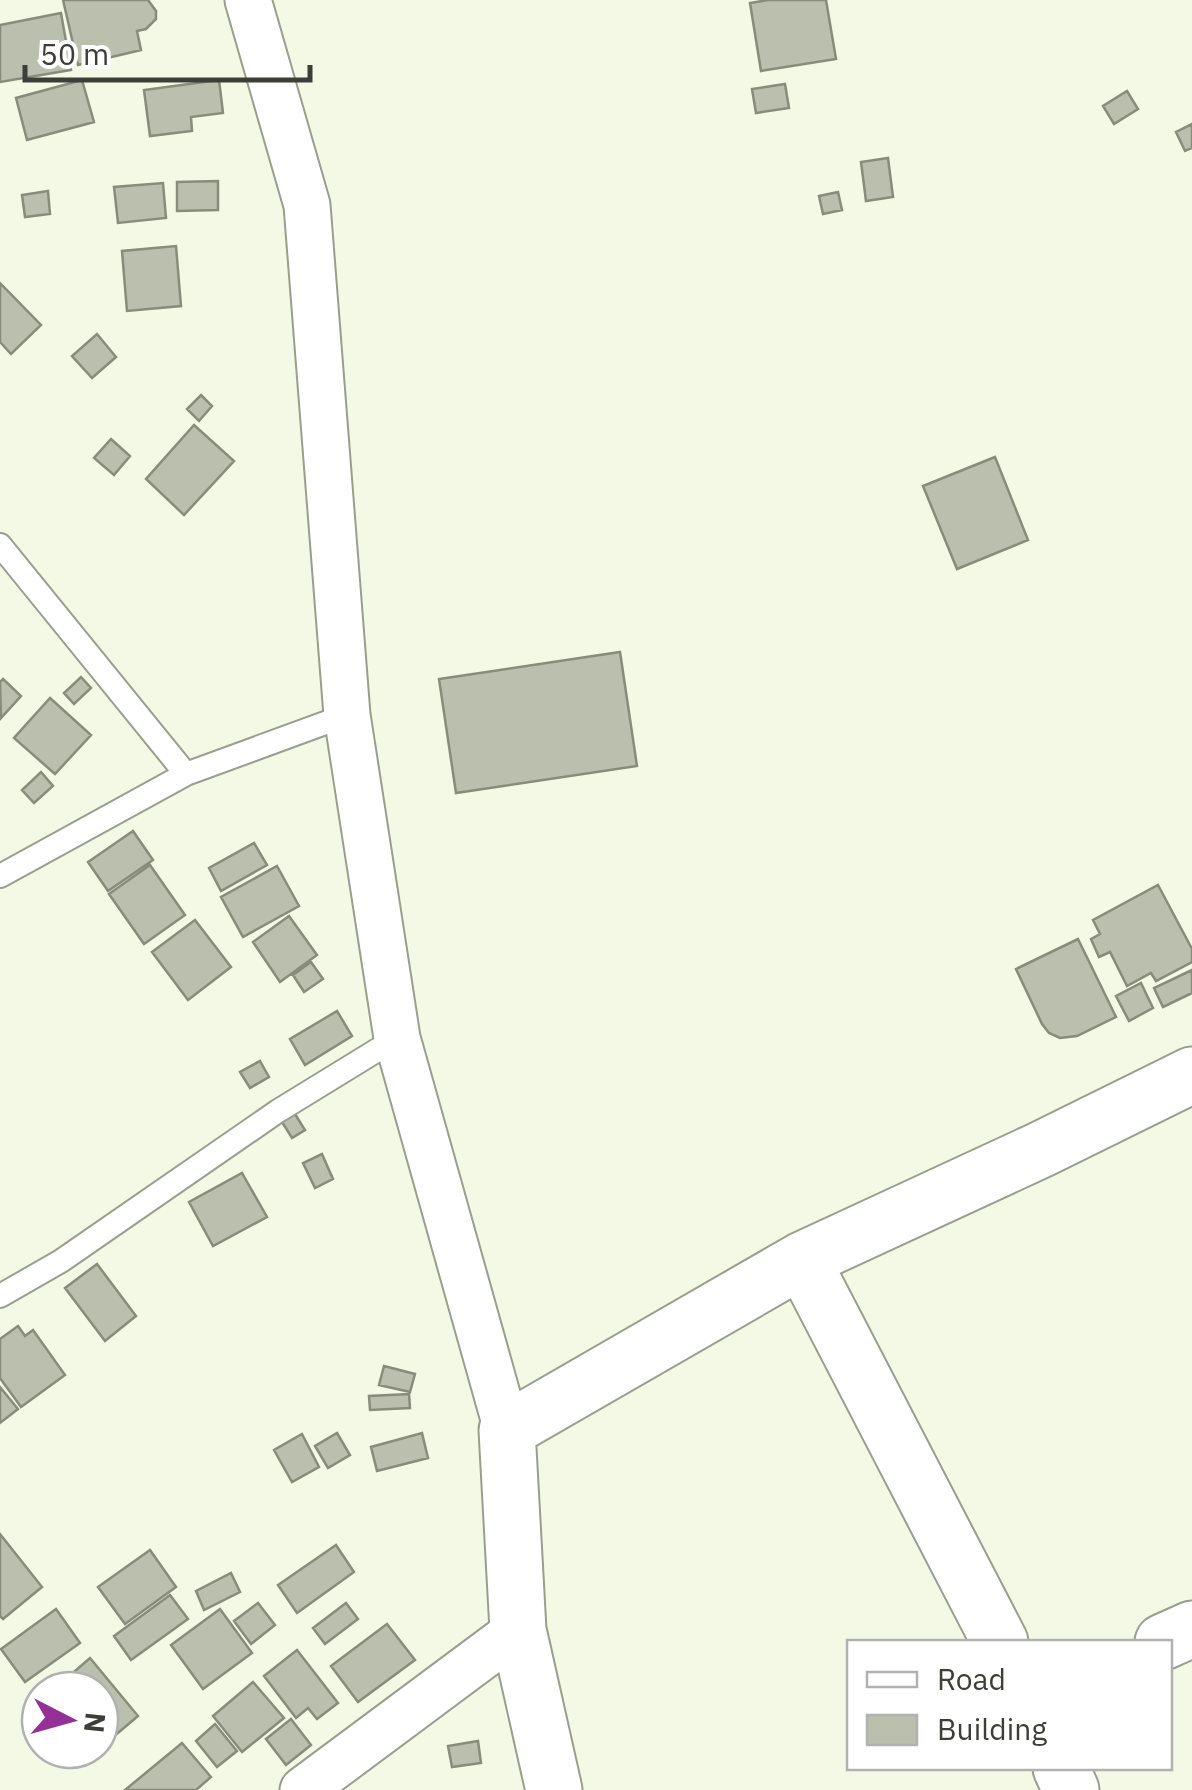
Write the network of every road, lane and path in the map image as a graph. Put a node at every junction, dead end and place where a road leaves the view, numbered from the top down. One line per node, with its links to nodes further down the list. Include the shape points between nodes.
1 (248, 0): 3 (street, via 308,205)
2 (0, 545): 4 (lane)
3 (348, 715): 4 (lane); 6 (street)
4 (186, 774): 5 (lane)
5 (0, 876)
6 (397, 1038): 9 (lane); 10 (street)
7 (1192, 1074): 8 (street)
8 (802, 1260): 10 (street); 13 (street)
9 (0, 1296)
10 (507, 1430): 12 (street)
11 (1192, 1629): 14 (street)
12 (518, 1630): 15 (street); 16 (street)
13 (999, 1640)
14 (1168, 1640)
15 (302, 1790)
16 (554, 1790)

